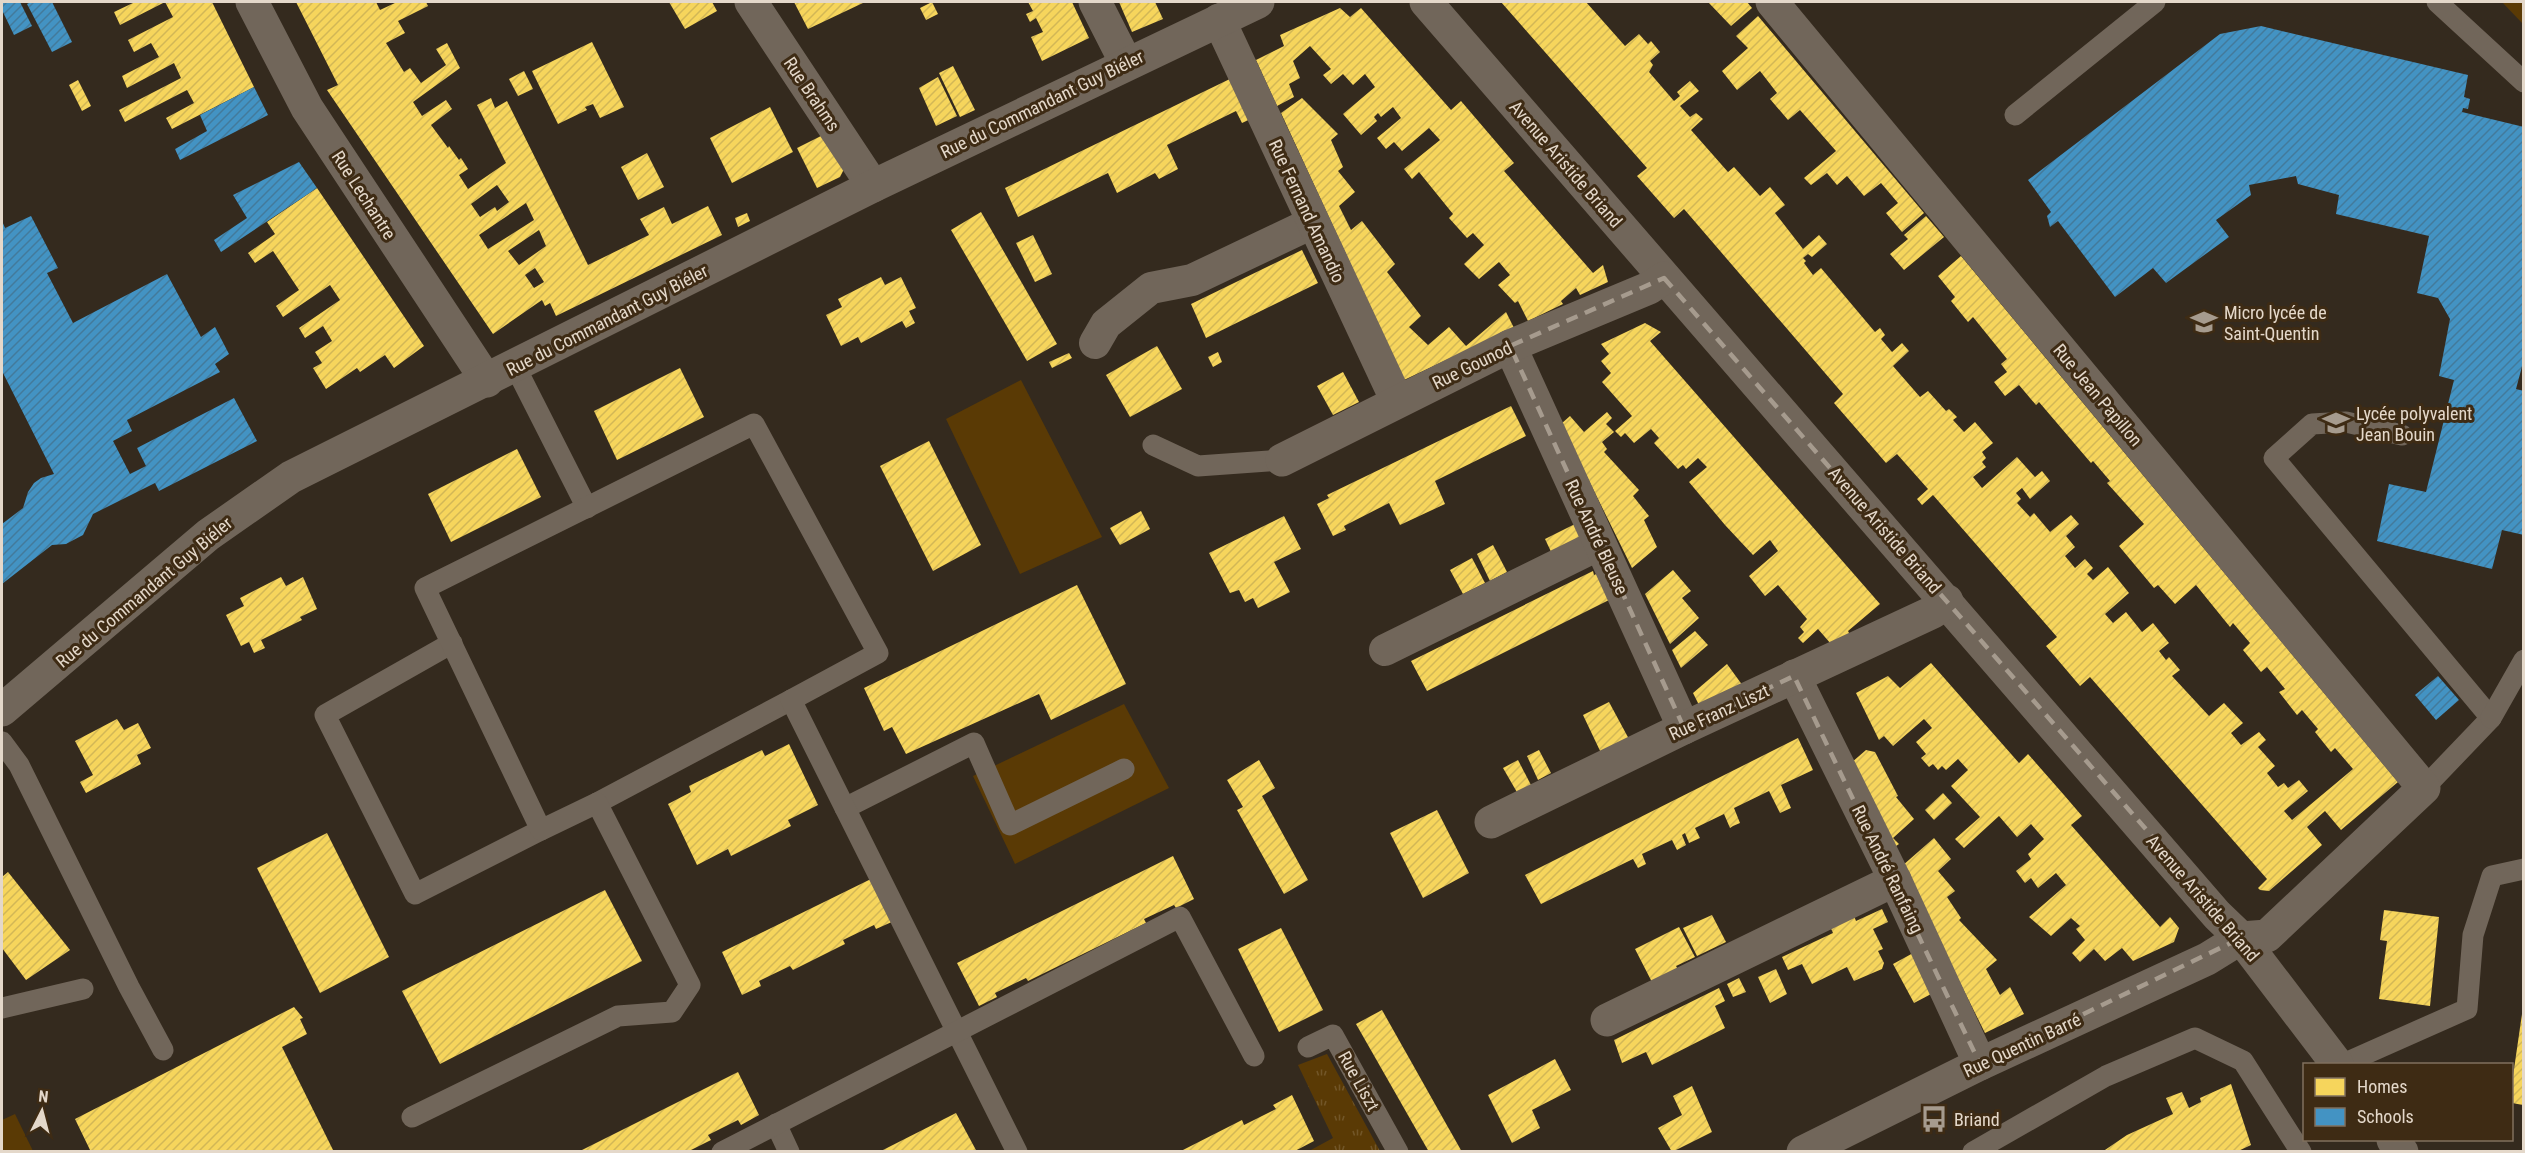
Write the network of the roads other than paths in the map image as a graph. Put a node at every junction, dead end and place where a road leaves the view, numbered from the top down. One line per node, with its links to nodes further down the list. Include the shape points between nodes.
1 (252, 2): 18 (street, Rue Lechantre, via 307,108)
2 (754, 2): 13 (street, Rue Brahms)
3 (1095, 2): 10 (street)
4 (1258, 2): 9 (street, Rue du Commandant Guy Biéler)
5 (1426, 2): 15 (street, Avenue Aristide Briand)
6 (1772, 2): 36 (street, Rue Jean Papillon)
7 (2155, 2): 12 (lane)
8 (2437, 2): 11 (lane)
9 (1219, 20): 10 (street, Rue du Commandant Guy Biéler); 14 (street, Rue Fernand Amandio)
10 (1126, 63): 13 (street, Rue du Commandant Guy Biéler)
11 (2523, 82)
12 (2015, 116)
13 (873, 186): 18 (street, Rue du Commandant Guy Biéler)
14 (1312, 223): 16 (street, via 1192,280 1151,288 1106,324); 19 (street, Rue Fernand Amandio)
15 (1664, 278): 17 (street, Rue Gounod, via 1649,288); 25 (street, Avenue Aristide Briand)
16 (1095, 344)
17 (1510, 346): 19 (street, Rue Gounod); 24 (street, Rue André Bleuse)
18 (501, 373): 23 (lane); 31 (street, Rue du Commandant Guy Biéler, via 291,477 208,535)
19 (1397, 401): 22 (street, Rue Gounod)
20 (2402, 435): 32 (lane, via 2346,422 2312,424 2274,458)
21 (1153, 445): 22 (lane, via 1198,466)
22 (1282, 460)
23 (587, 508): 26 (lane, via 425,588); 30 (lane, via 754,424 878,653)
24 (1600, 544): 27 (street); 33 (street, Rue André Bleuse)
25 (1947, 601): 29 (street, Rue Franz Liszt, via 1933,612); 43 (street, Avenue Aristide Briand)
26 (452, 643): 40 (lane); 40 (lane, via 325,715 415,894)
27 (1385, 650)
28 (2523, 660): 32 (lane)
29 (1794, 676): 33 (street, Rue Franz Liszt); 42 (street, Rue André Ranfaing)
30 (791, 700): 37 (lane); 38 (lane)
31 (2, 710)
32 (2491, 718): 36 (lane)
33 (1684, 728): 39 (street, Rue Franz Liszt)
34 (2, 742): 49 (lane, via 19,765)
35 (1124, 769): 38 (lane, via 1010,825 974,743)
36 (2424, 788): 43 (street, via 2267,936)
37 (597, 804): 40 (lane); 54 (lane, via 690,985 672,1012 618,1016)
38 (845, 808): 47 (lane)
39 (1491, 822)
40 (541, 830)
41 (2523, 869): 52 (lane, via 2492,876 2473,935 2467,1009)
42 (1895, 880): 46 (street); 53 (street, Rue André Ranfaing)
43 (2241, 938): 51 (street, Avenue Aristide Briand); 53 (street, Rue Quentin Barré, via 2207,959)
44 (83, 989): 45 (lane)
45 (2, 1008)
46 (1607, 1020)
47 (956, 1031): 50 (lane, via 1180,917); 55 (lane); 58 (lane)
48 (1308, 1047): 59 (lane, Rue Liszt, via 1333,1035)
49 (163, 1050)
50 (1254, 1056)
51 (2335, 1063)
52 (2347, 1063)
53 (1980, 1064): 60 (street, Rue Quentin Barré)
54 (412, 1117)
55 (776, 1124): 56 (lane); 57 (lane)
56 (722, 1152)
57 (789, 1152)
58 (1017, 1152)
59 (1398, 1152)
60 (1803, 1152)
61 (1973, 1152): 62 (lane, via 2106,1076 2195,1038 2243,1061)
62 (2301, 1152)

